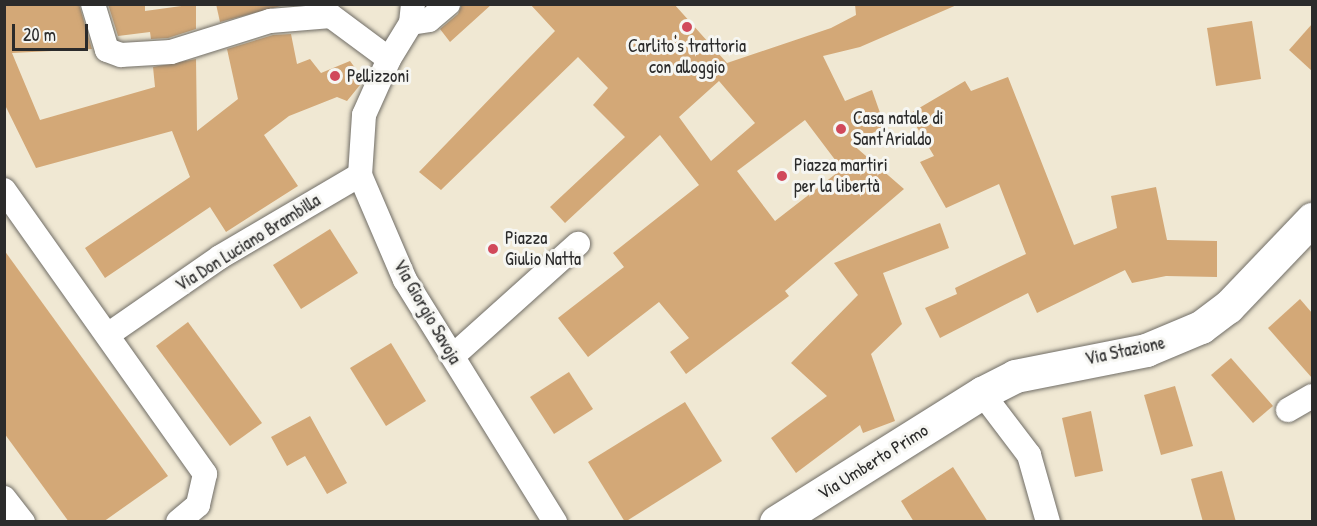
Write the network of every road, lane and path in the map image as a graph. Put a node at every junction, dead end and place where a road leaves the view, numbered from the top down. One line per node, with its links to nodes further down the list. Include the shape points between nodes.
1 (93, 4): 4 (street, via 107,50 121,55 171,52 270,21 331,16)
2 (448, 4): 3 (street, via 429,20)
3 (412, 14): 4 (street, Via Giorgio Savoja)
4 (389, 59): 5 (street, Via Giorgio Savoja, via 363,115)
5 (360, 175): 9 (street, Via Don Luciano Brambilla, via 220,256); 10 (street, Via Giorgio Savoja, via 405,280)
6 (4, 190): 9 (street)
7 (1312, 219): 11 (main road, Via Stazione, via 1228,307 1201,327 1146,350 1045,367)
8 (578, 244): 10 (street)
9 (109, 334): 17 (street, via 205,474 198,505)
10 (453, 356): 18 (street, Via Giorgio Savoja)
11 (982, 393): 14 (main road, Via Stazione); 20 (street, via 1029,455)
12 (1312, 396): 13 (street)
13 (1288, 410)
14 (939, 420): 19 (main road, Via Umberto Primo)
15 (4, 498): 16 (street)
16 (23, 522)
17 (178, 522)
18 (555, 522)
19 (777, 522)
20 (1048, 522)

